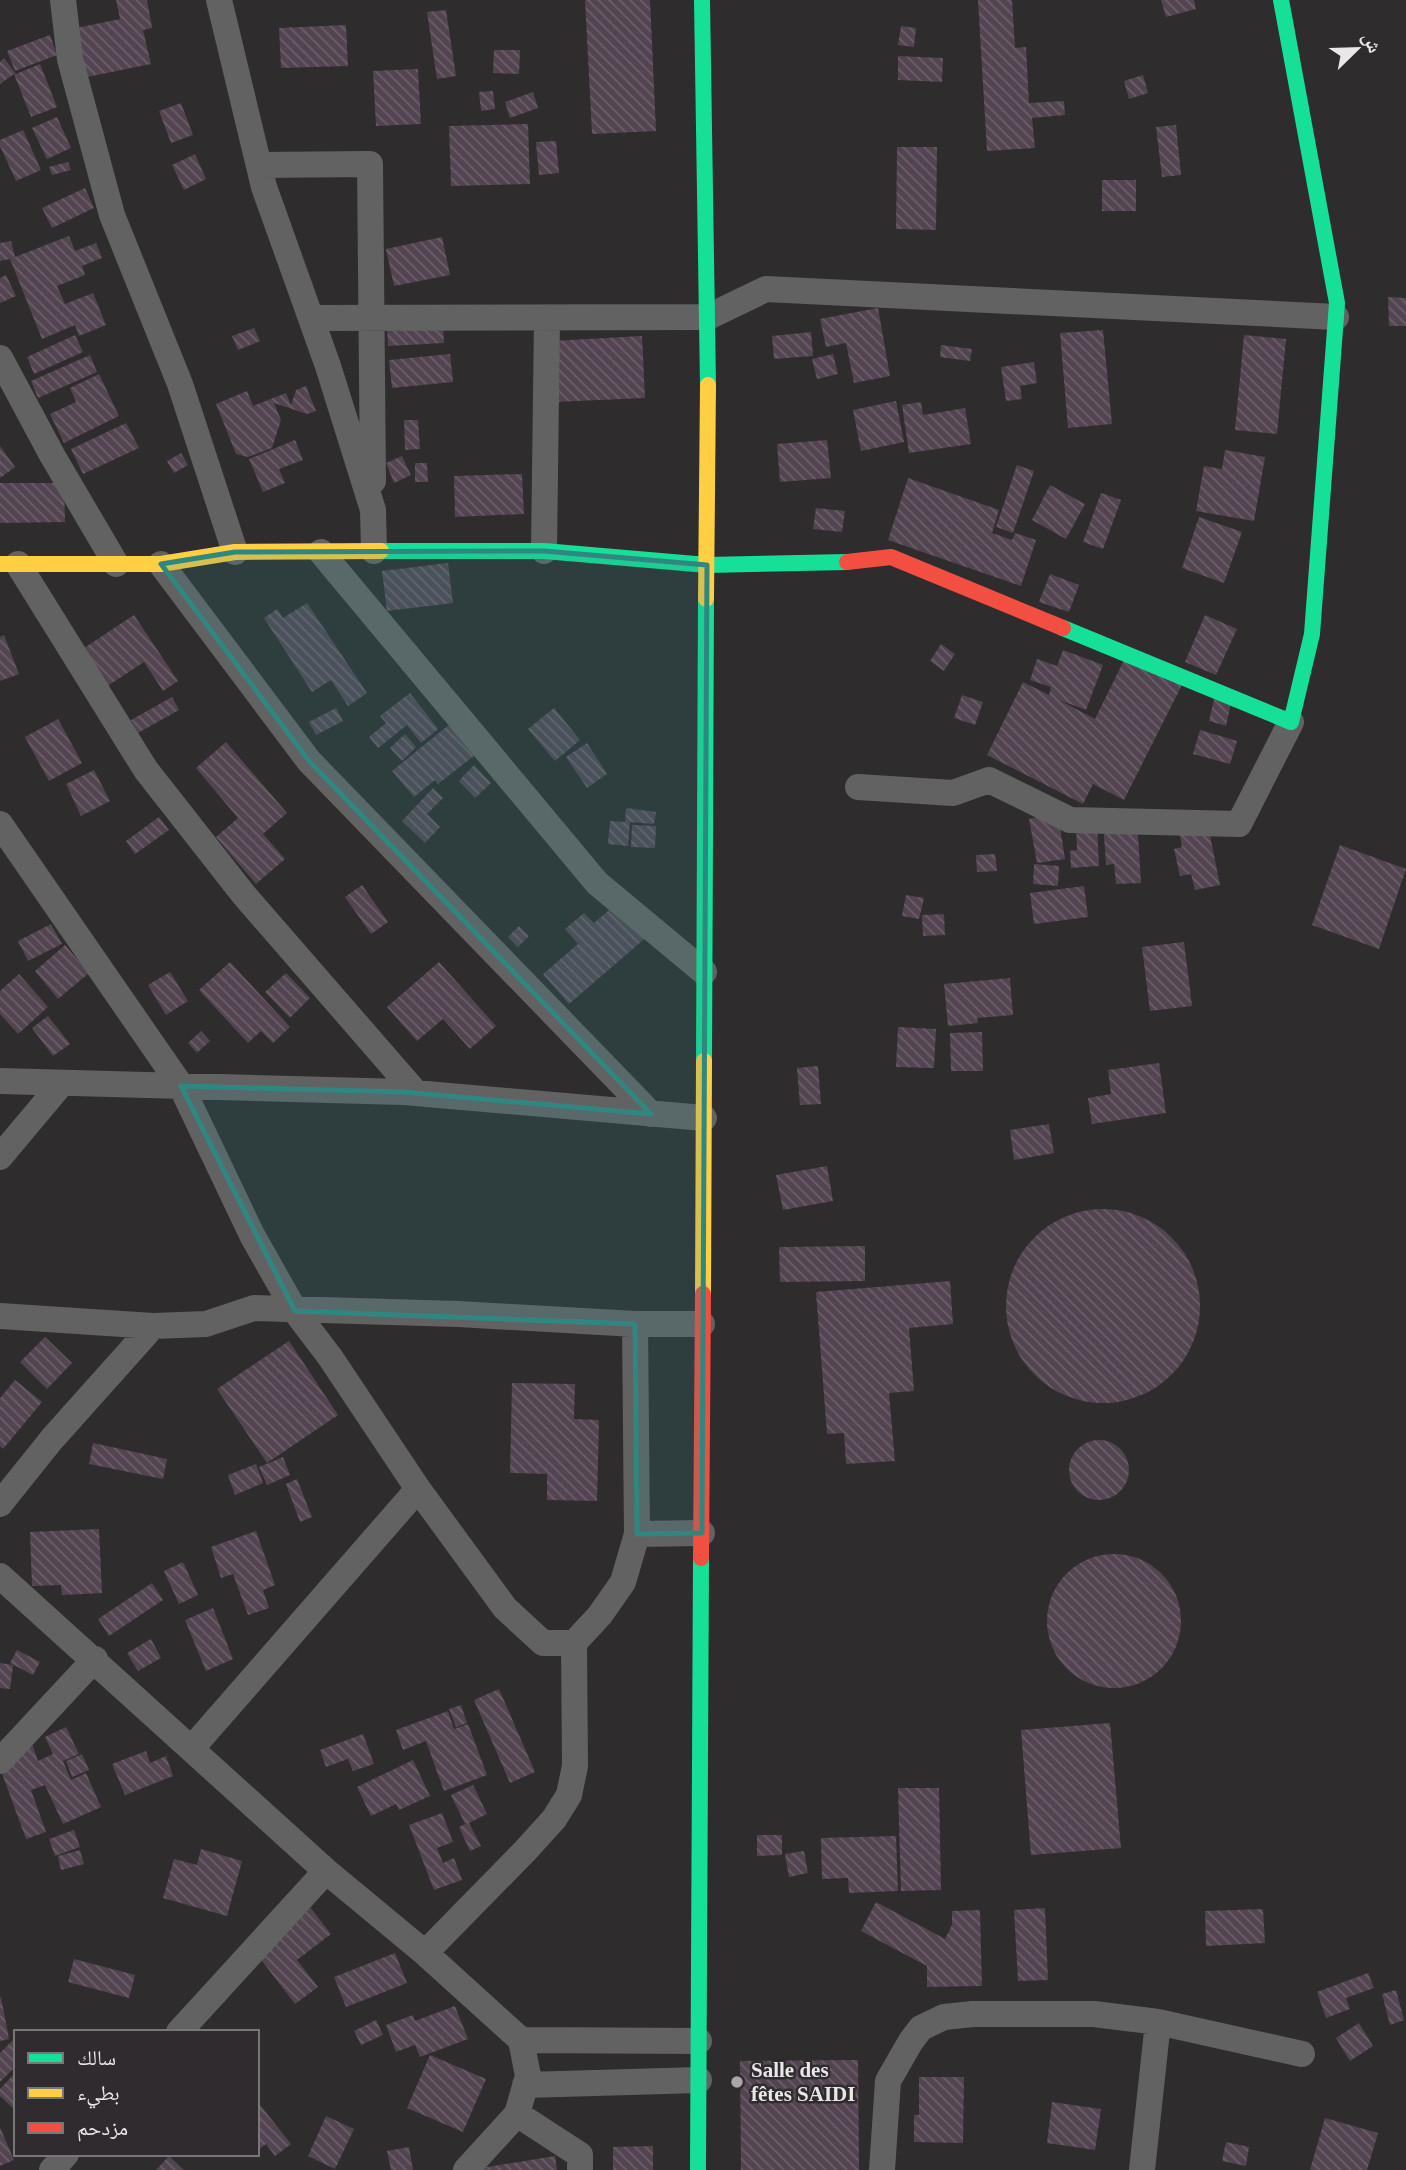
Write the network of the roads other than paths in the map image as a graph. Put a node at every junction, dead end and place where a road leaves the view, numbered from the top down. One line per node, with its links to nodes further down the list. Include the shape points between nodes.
1 (62, 0): 13 (street, via 69,59 112,215 180,384)
2 (219, 0): 5 (street)
3 (702, 0): 6 (street)
4 (1281, 0): 7 (street)
5 (259, 165): 8 (street); 9 (street, via 370,163)
6 (708, 317): 7 (street, via 766,289); 10 (street); 20 (street)
7 (1336, 317): 21 (street, via 1312,634)
8 (311, 318): 9 (street); 12 (street)
9 (371, 318): 10 (street); 12 (street)
10 (547, 318): 15 (street)
11 (0, 358): 18 (street)
12 (373, 510): 14 (street)
13 (235, 551): 16 (street); 19 (street)
14 (374, 551): 15 (street); 16 (street)
15 (544, 551): 20 (street)
16 (321, 552): 24 (street, via 597,883)
17 (9, 564): 18 (street); 28 (street, via 146,770 244,895)
18 (117, 564): 19 (street)
19 (161, 564): 29 (street, via 309,761)
20 (706, 565): 21 (street, via 891,557); 24 (street)
21 (1291, 722): 22 (street, via 1239,824 1070,820 989,780 953,793)
22 (858, 787)
23 (0, 824): 27 (street)
24 (705, 972): 30 (street)
25 (0, 1081): 26 (street)
26 (62, 1083): 27 (street); 31 (street)
27 (181, 1086): 28 (street); 32 (street, via 252,1235)
28 (416, 1093): 29 (street)
29 (651, 1114): 30 (street)
30 (704, 1118): 35 (street)
31 (0, 1157)
32 (295, 1311): 34 (street); 36 (street, via 254,1308 206,1324); 37 (street)
33 (0, 1316): 36 (street)
34 (635, 1324): 35 (street); 40 (street)
35 (702, 1324): 39 (street)
36 (153, 1326): 38 (street)
37 (418, 1489): 42 (street, via 505,1608 543,1643); 44 (street)
38 (0, 1504)
39 (702, 1533): 40 (street); 51 (street)
40 (637, 1534): 42 (street, via 623,1582)
41 (0, 1576): 43 (street)
42 (573, 1643): 47 (street, via 575,1766 569,1795 525,1851)
43 (95, 1659): 44 (street); 45 (street)
44 (192, 1748): 46 (street)
45 (0, 1762)
46 (326, 1871): 47 (street); 49 (street)
47 (425, 1952): 50 (street)
48 (1158, 2022): 52 (street); 61 (street, via 1094,2014 973,2014 944,2017 921,2028 888,2081); 62 (street)
49 (181, 2030)
50 (521, 2040): 51 (street); 54 (street, via 528,2076)
51 (699, 2041): 53 (street)
52 (1303, 2054)
53 (699, 2080): 54 (street); 60 (street)
54 (525, 2085): 55 (street)
55 (517, 2114): 58 (street); 59 (street, via 580,2155)
56 (64, 2156): 57 (street)
57 (52, 2170)
58 (466, 2170)
59 (580, 2170)
60 (698, 2170)
61 (882, 2170)
62 (1142, 2170)

